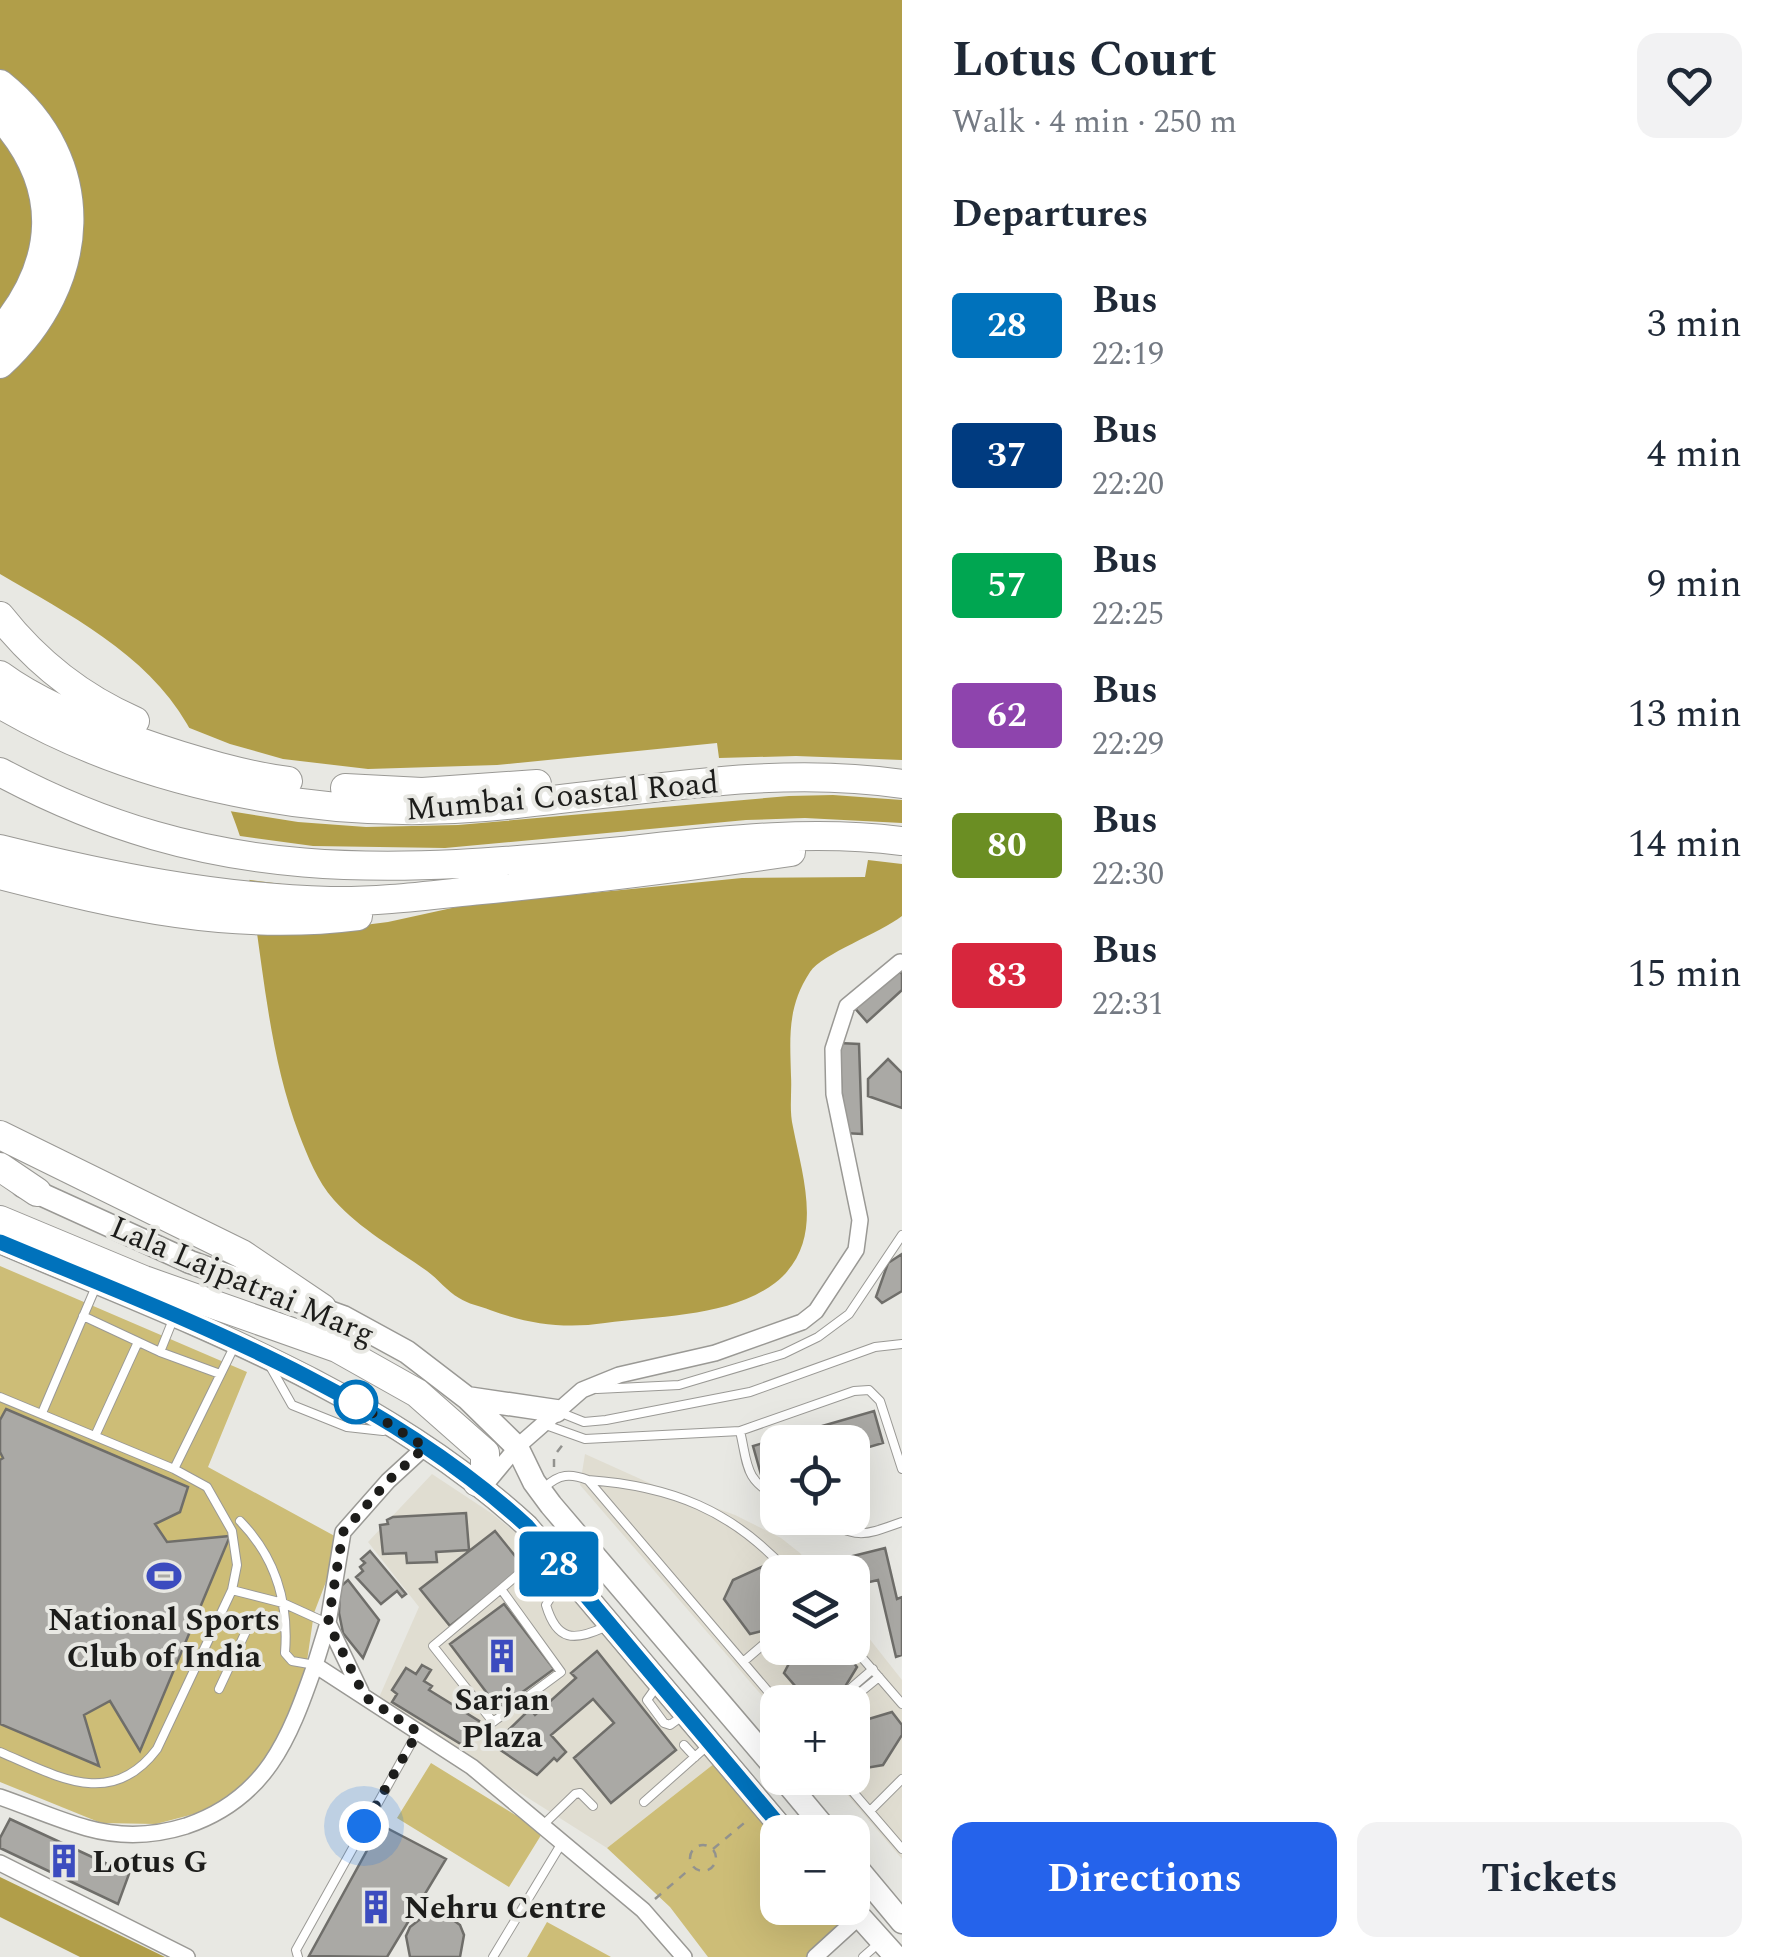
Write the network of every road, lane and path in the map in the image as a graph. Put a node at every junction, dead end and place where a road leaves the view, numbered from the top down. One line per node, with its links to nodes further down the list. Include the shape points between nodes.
1 (0, 84): 4 (highway, via 49,140 66,183 70,220 65,264 48,307)
2 (0, 116): 3 (highway, via 40,180 46,239 32,288)
3 (0, 332)
4 (0, 364)
5 (0, 616): 9 (highway, via 46,667 87,697)
6 (0, 675): 9 (highway, via 120,733)
7 (0, 704): 10 (highway, Mumbai Coastal Road, via 147,768 304,802 385,810 481,808)
8 (0, 772): 12 (highway, Mumbai Coastal Road, via 159,838 280,862 439,867 746,838)
9 (268, 778): 10 (highway, via 422,792 655,778)
10 (724, 782): 11 (highway, Mumbai Coastal Road)
11 (902, 784)
12 (870, 838): 13 (highway, Mumbai Coastal Road); 16 (highway, via 697,866)
13 (902, 841)
14 (0, 848): 16 (highway, via 102,874 266,898 334,901)
15 (0, 875): 16 (highway, via 143,910 272,922 373,914)
16 (467, 891)
17 (900, 962): 35 (street, via 848,1006 833,1050 834,1094 860,1220 856,1250 835,1287 802,1322)
18 (0, 1135): 26 (highway, via 228,1247)
19 (0, 1167): 21 (highway)
20 (0, 1175): 21 (main road, Lala Lajpatrai Marg)
21 (37, 1192): 26 (main road, Lala Lajpatrai Marg, via 190,1262)
22 (0, 1220): 48 (highway, via 337,1348 417,1393 486,1454)
23 (902, 1235): 35 (lane, via 849,1314 783,1354 678,1385)
24 (0, 1242): 25 (main road, Lala Lajpatrai Marg)
25 (94, 1291): 27 (lane); 28 (main road, Lala Lajpatrai Marg)
26 (322, 1308): 37 (main road, Lala Lajpatrai Marg, via 407,1352)
27 (83, 1316): 29 (lane); 38 (lane)
28 (172, 1324): 31 (lane); 32 (main road, Lala Lajpatrai Marg)
29 (138, 1342): 31 (lane); 42 (lane)
30 (902, 1344): 39 (lane, via 874,1347 750,1392 606,1420)
31 (160, 1352): 34 (lane)
32 (230, 1354): 33 (main road, Lala Lajpatrai Marg); 34 (lane)
33 (265, 1356): 41 (main road, Lala Lajpatrai Marg); 41 (lane, via 292,1405 347,1427)
34 (220, 1374): 45 (lane)
35 (582, 1390): 39 (street)
36 (0, 1397): 38 (lane)
37 (467, 1398): 39 (main road); 44 (main road, Lala Lajpatrai Marg)
38 (42, 1413): 42 (lane)
39 (550, 1418): 40 (lane, via 596,1440); 44 (street)
40 (740, 1431): 46 (lane, via 869,1390 880,1401); 49 (lane)
41 (403, 1432): 43 (main road, Lala Lajpatrai Marg)
42 (95, 1436): 45 (lane)
43 (425, 1447): 48 (main road, Lala Lajpatrai Marg); 60 (street, via 343,1532)
44 (517, 1447): 48 (street); 50 (main road, Lala Lajpatrai Marg)
45 (174, 1469): 57 (lane, via 207,1487 222,1507 236,1546)
46 (902, 1469)
47 (588, 1480): 50 (lane, via 556,1477); 55 (lane, via 687,1498); 64 (lane)
48 (480, 1484): 54 (main road, Lala Lajpatrai Marg)
49 (760, 1487)
50 (540, 1491): 76 (main road, Lala Lajpatrai Marg)
51 (240, 1521): 59 (lane, via 270,1559)
52 (902, 1522): 53 (lane)
53 (870, 1533)
54 (547, 1550): 56 (main road, Lala Lajpatrai Marg); 58 (lane)
55 (773, 1555)
56 (566, 1572): 61 (main road, Lala Lajpatrai Marg); 61 (lane, via 546,1604 565,1635 579,1638)
57 (232, 1590): 59 (lane); 77 (lane, via 142,1769 113,1784 88,1784)
58 (501, 1590): 58 (lane, via 561,1672 493,1722 433,1646)
59 (283, 1602): 60 (lane); 62 (lane)
60 (328, 1623): 66 (street); 71 (street)
61 (610, 1625): 75 (main road, Lala Lajpatrai Marg, via 684,1714)
62 (286, 1628): 66 (lane, via 288,1658); 70 (lane, via 255,1621 248,1626)
63 (760, 1647): 64 (lane)
64 (742, 1662): 68 (lane)
65 (869, 1665): 67 (lane)
66 (315, 1666): 71 (street); 81 (street, via 274,1761 216,1815 155,1834 130,1834 89,1829)
67 (876, 1673): 69 (lane); 72 (lane)
68 (762, 1685)
69 (866, 1685)
70 (219, 1689)
71 (365, 1697): 73 (street)
72 (902, 1704)
73 (418, 1732): 88 (street); 101 (lane, via 296,1950)
74 (684, 1745): 75 (lane)
75 (702, 1750): 82 (lane); 86 (main road, Lala Lajpatrai Marg)
76 (760, 1750)
77 (0, 1752)
78 (902, 1779): 84 (lane)
79 (797, 1795): 87 (main road)
80 (856, 1795): 84 (lane)
81 (0, 1796)
82 (644, 1802)
83 (593, 1806): 88 (lane, via 575,1794)
84 (870, 1811): 91 (lane)
85 (758, 1812): 90 (path)
86 (768, 1815)
87 (814, 1815)
88 (543, 1824): 89 (street)
89 (563, 1841): 95 (street); 102 (lane)
90 (713, 1849): 93 (path, via 695,1848); 93 (path, via 712,1867)
91 (902, 1849)
92 (0, 1863): 100 (street)
93 (693, 1866): 95 (path)
94 (870, 1884): 96 (main road)
95 (643, 1910): 103 (street)
96 (902, 1922)
97 (844, 1925): 104 (street)
98 (862, 1925): 99 (main road)
99 (875, 1953)
100 (187, 1957)
101 (298, 1957)
102 (494, 1957)
103 (684, 1957)
104 (815, 1957)

